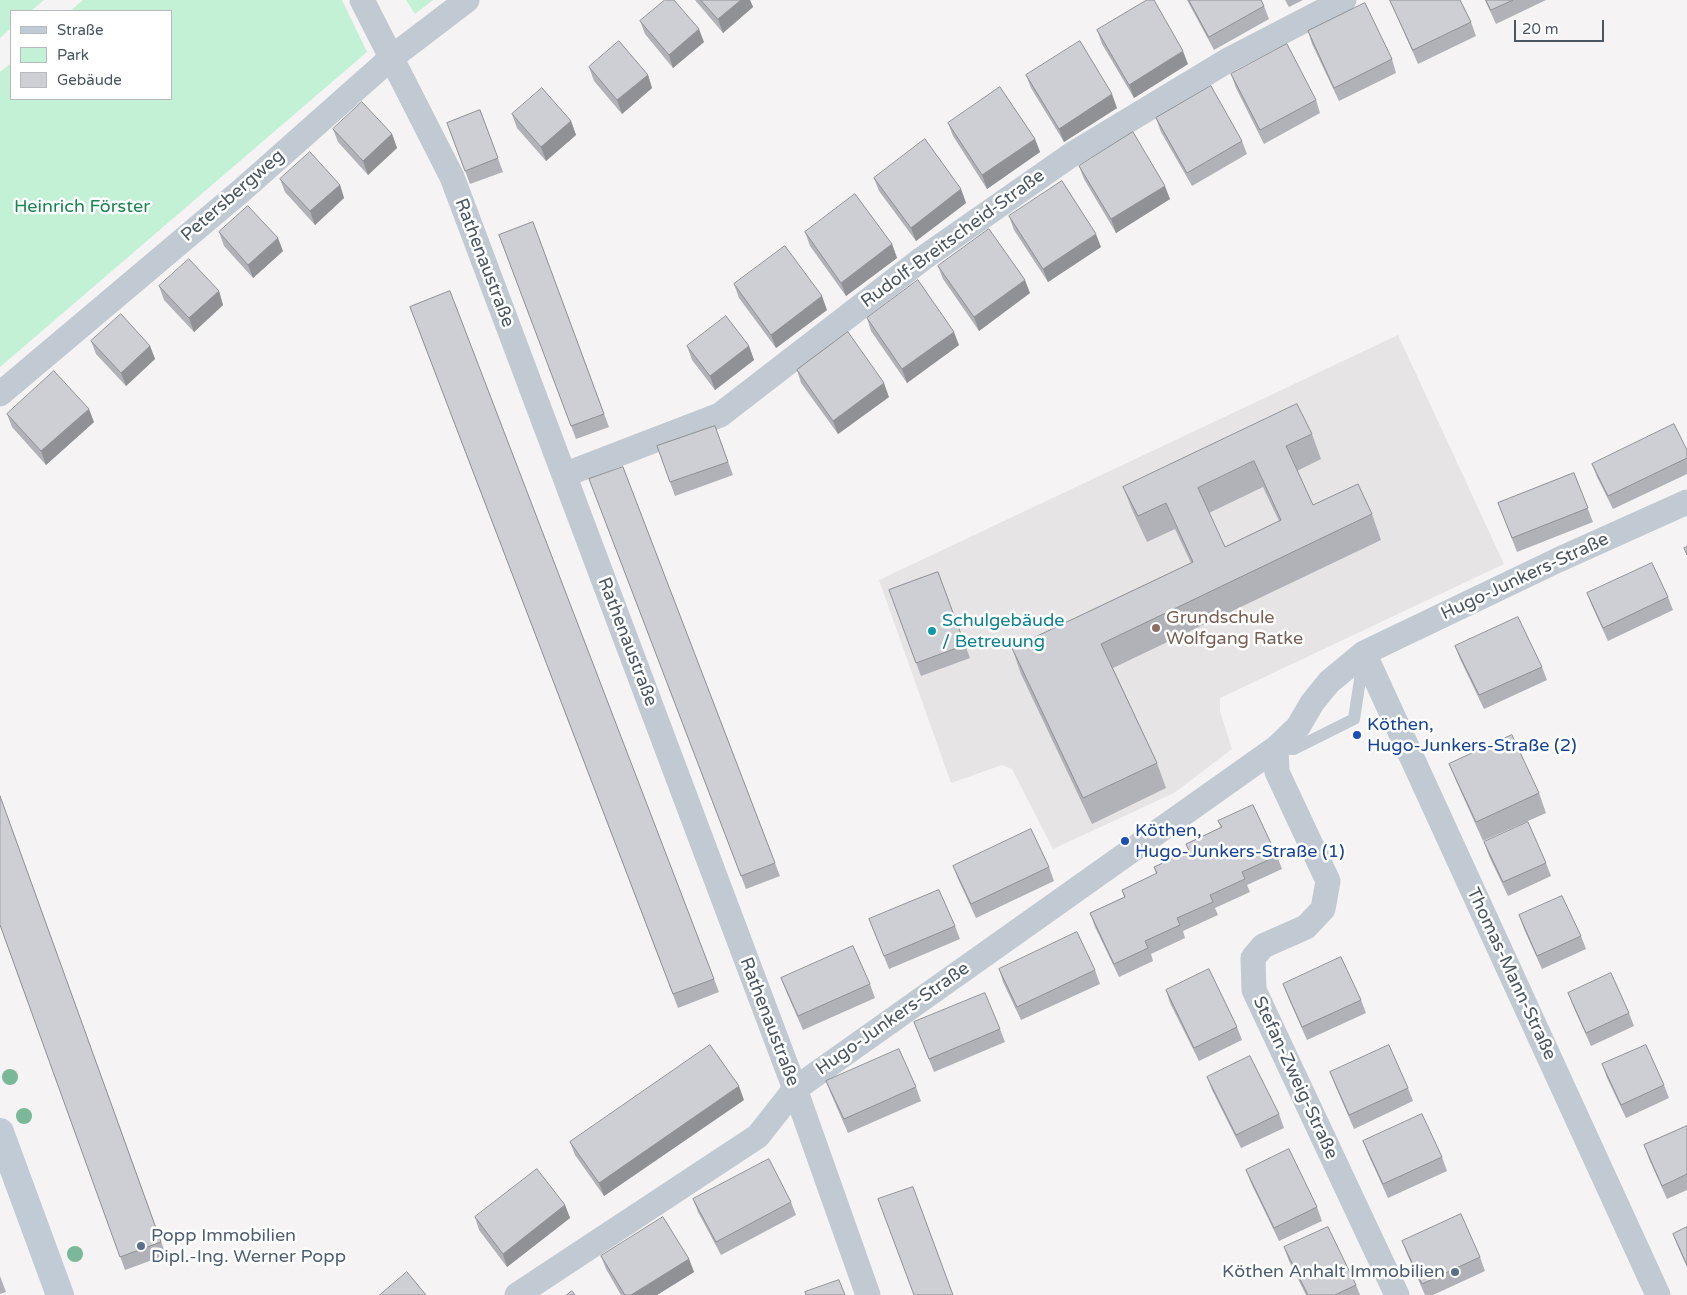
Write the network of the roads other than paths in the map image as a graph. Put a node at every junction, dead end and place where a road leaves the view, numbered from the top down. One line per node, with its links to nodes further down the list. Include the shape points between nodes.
1 (362, 0): 4 (street, Rathenaustraße)
2 (467, 0): 4 (street, Petersbergweg)
3 (1344, 0): 6 (street, Rudolf-Breitscheid-Straße, via 1230,59 1070,155 922,258 720,415)
4 (391, 58): 5 (street, Petersbergweg, via 241,191); 6 (street, Rathenaustraße, via 452,177)
5 (0, 394)
6 (564, 475): 10 (street, Rathenaustraße)
7 (1687, 502): 8 (street, Hugo-Junkers-Straße)
8 (1364, 653): 9 (street, Hugo-Junkers-Straße, via 1329,682 1298,727); 9 (lane, via 1354,719 1294,749); 16 (street, Thomas-Mann-Straße)
9 (1276, 748): 10 (street, Hugo-Junkers-Straße); 15 (street, Stefan-Zweig-Straße, via 1277,772 1328,881 1323,909 1306,926 1263,946 1253,958 1254,990)
10 (794, 1089): 13 (street, Hugo-Junkers-Straße, via 758,1136); 14 (street, Rathenaustraße)
11 (0, 1132): 12 (street)
12 (60, 1295)
13 (517, 1295)
14 (868, 1295)
15 (1397, 1295)
16 (1658, 1295)

